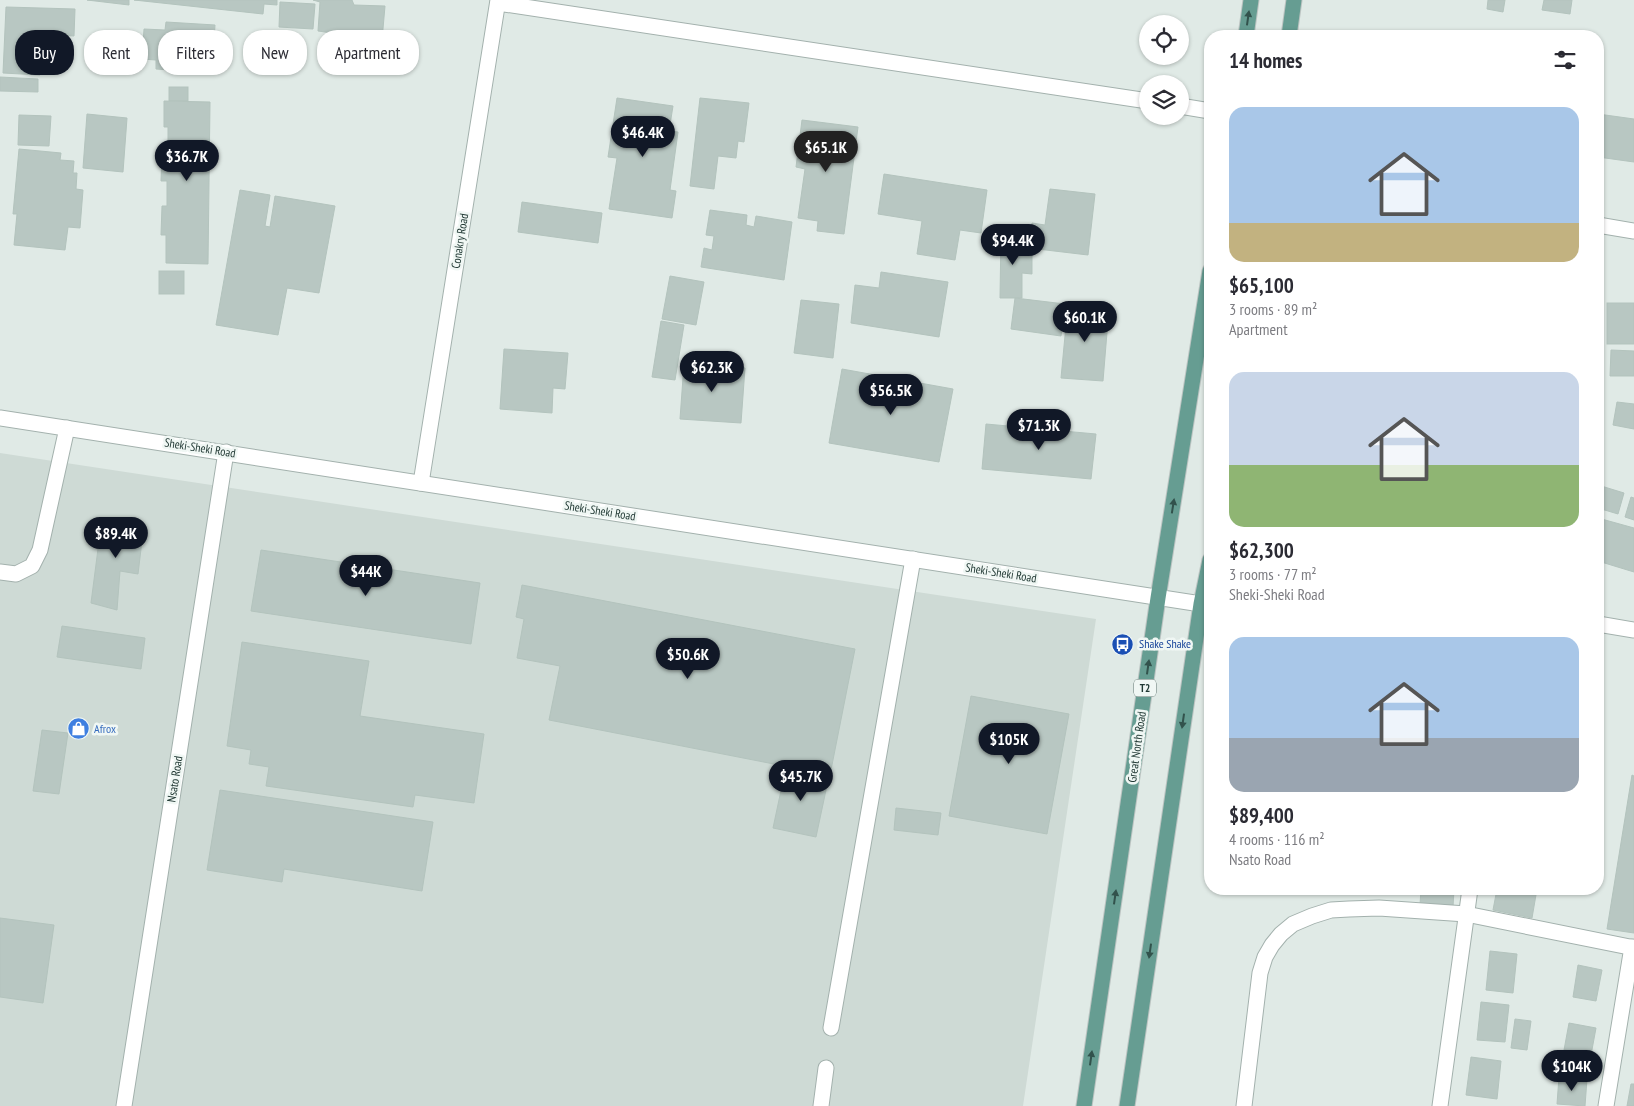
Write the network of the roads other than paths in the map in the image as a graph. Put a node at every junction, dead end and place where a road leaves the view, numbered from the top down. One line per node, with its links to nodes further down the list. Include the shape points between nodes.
1 (1251, 0): 4 (main road, one-way to 1)
2 (1294, 0): 5 (main road)
3 (498, 1): 6 (street); 15 (street, Conakry Road)
4 (1247, 30)
5 (1290, 30)
6 (1139, 101)
7 (1189, 108): 8 (street)
8 (1204, 110)
9 (1604, 226): 10 (street)
10 (1634, 231)
11 (1204, 308): 18 (main road, Great North Road / T2, one-way to 11)
12 (0, 418): 13 (street, Sheki-Sheki Road)
13 (66, 428): 14 (street, Sheki-Sheki Road); 17 (street, via 40,550 32,566 16,574)
14 (226, 452): 15 (street, Sheki-Sheki Road); 28 (street, Nsato Road)
15 (422, 483): 16 (street, Sheki-Sheki Road)
16 (912, 559): 18 (street, Sheki-Sheki Road); 26 (street)
17 (0, 572)
18 (1158, 598): 19 (street, Sheki-Sheki Road); 30 (main road, Great North Road / T2, one-way to 18)
19 (1204, 598)
20 (1204, 605): 31 (main road, one-way to 31)
21 (1604, 625): 22 (street)
22 (1634, 630)
23 (1469, 895): 24 (street)
24 (1466, 914): 25 (street); 32 (street, via 1378,908 1331,910 1293,924 1281,934 1265,957 1260,973); 33 (street)
25 (1633, 948): 34 (street)
26 (831, 1028)
27 (826, 1068): 29 (street)
28 (124, 1106)
29 (821, 1106)
30 (1084, 1106)
31 (1127, 1106)
32 (1244, 1106)
33 (1440, 1106)
34 (1606, 1106)

